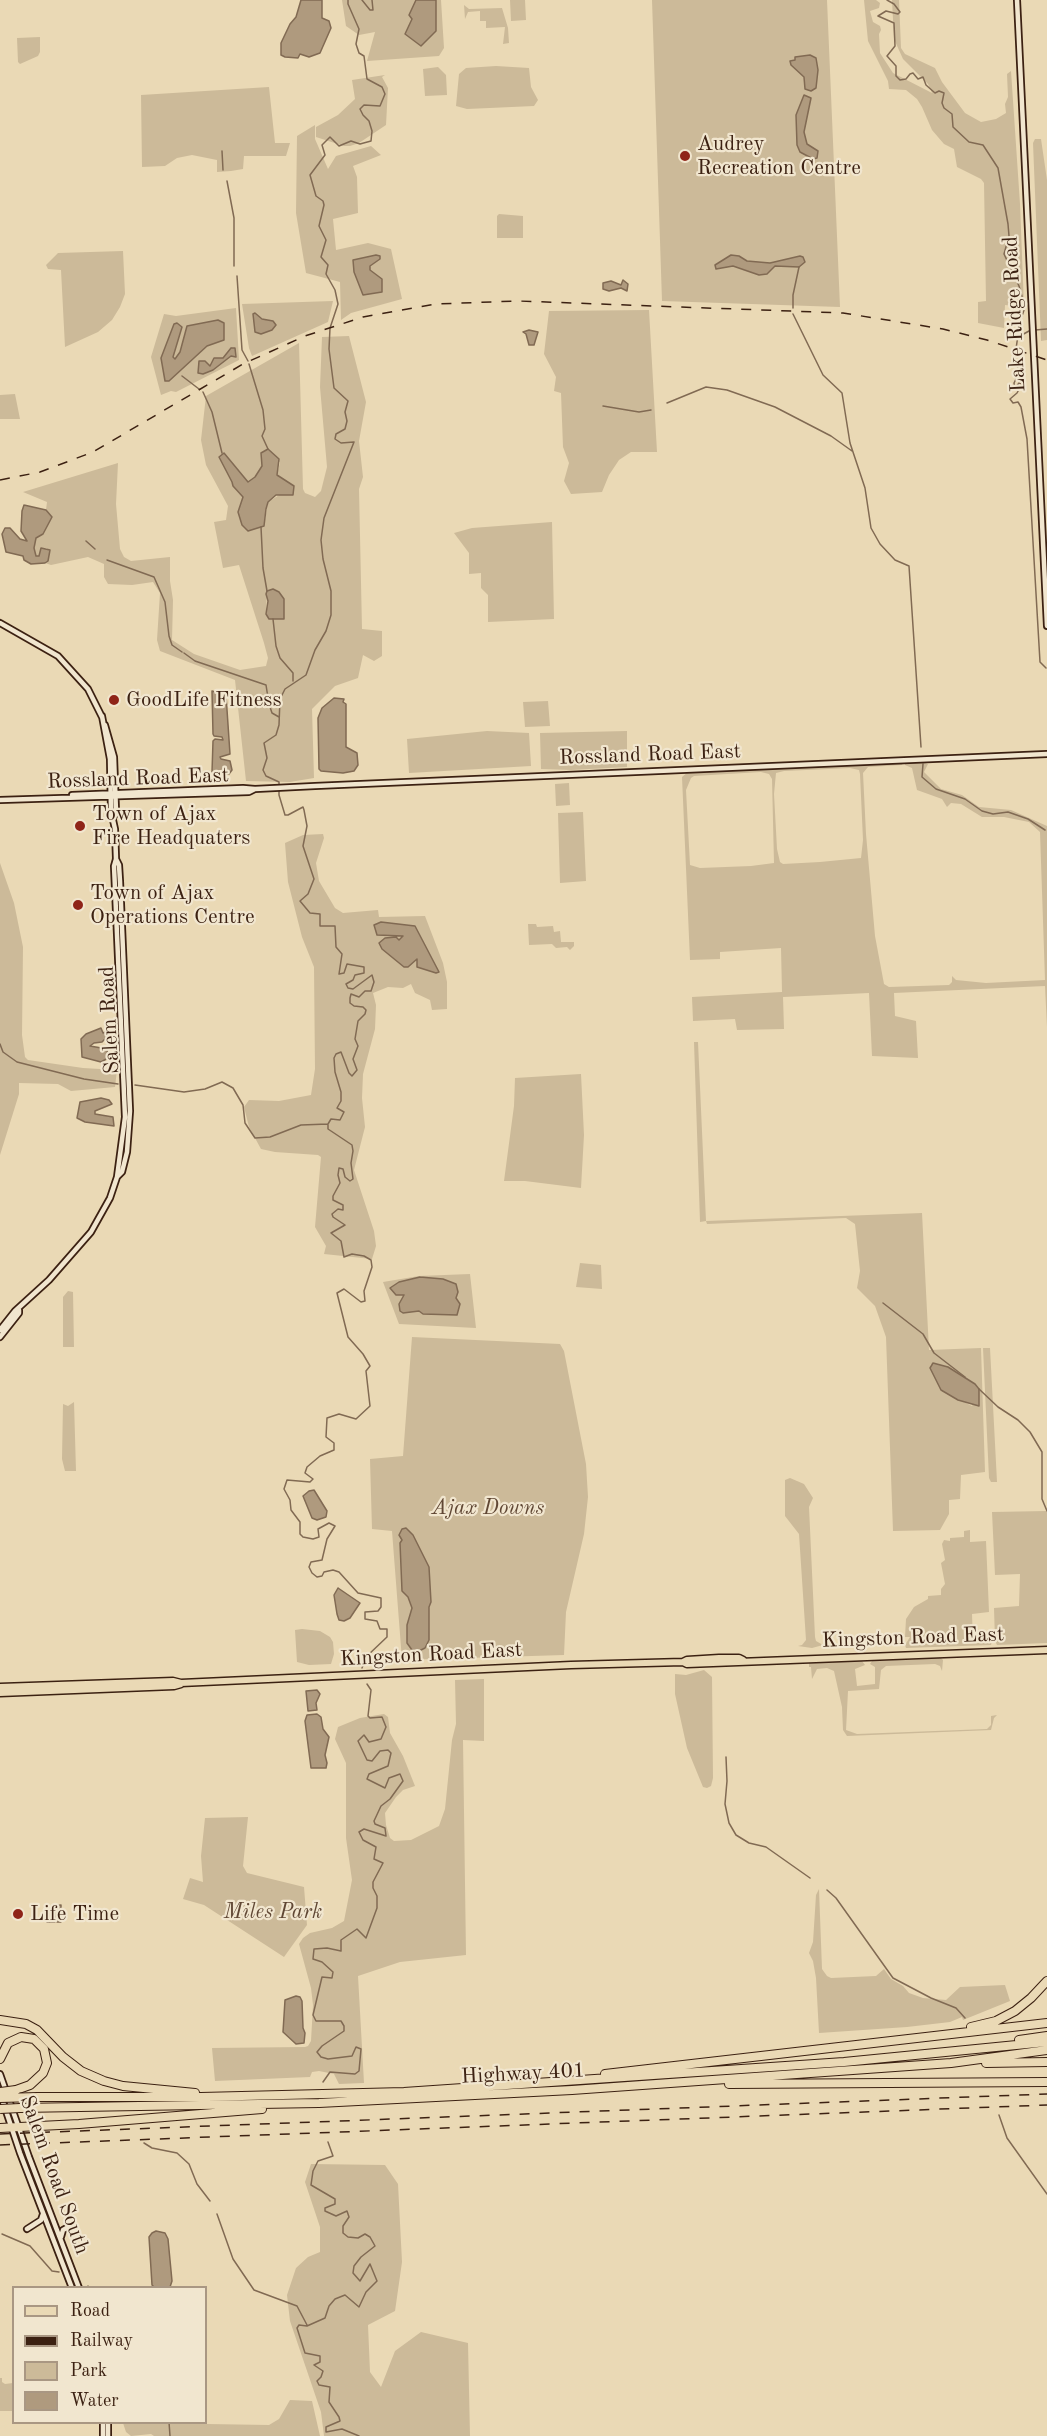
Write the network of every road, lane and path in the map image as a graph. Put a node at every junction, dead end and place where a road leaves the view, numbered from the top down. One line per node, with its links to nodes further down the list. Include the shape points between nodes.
1 (1017, 0): 3 (main road, Lake Ridge Road)
2 (0, 623): 5 (main road, Salem Road, via 58,656 88,689 102,716 114,758)
3 (1047, 626)
4 (1047, 754): 5 (main road, Rossland Road East)
5 (113, 795): 6 (main road, Rossland Road East); 7 (main road, Salem Road, via 125,1117 117,1177 91,1232)
6 (0, 800)
7 (19, 1310): 8 (main road, Salem Road); 9 (main road, Salem Road)
8 (0, 1330)
9 (0, 1337)
10 (1047, 1650): 11 (main road, Kingston Road East, via 698,1664 571,1665)
11 (181, 1683): 12 (main road, Kingston Road East); 13 (main road, Kingston Road East)
12 (0, 1687)
13 (0, 1693)
14 (1047, 1981): 18 (highway, via 1024,2004 996,2021)
15 (0, 2020): 30 (highway, via 37,2030 81,2071 104,2081 147,2089)
16 (1047, 2023): 18 (highway)
17 (1047, 2036): 21 (highway)
18 (901, 2040): 26 (highway)
19 (1047, 2042): 21 (highway, Highway 401)
20 (1047, 2050): 24 (highway, Highway 401)
21 (903, 2056): 26 (highway, Highway 401)
22 (0, 2059): 29 (highway, bridge, via 5,2046 17,2038 34,2039 44,2049 47,2063 30,2085)
23 (1047, 2062): 24 (highway)
24 (951, 2063): 27 (highway, Highway 401)
25 (0, 2074): 33 (main road, Salem Road South)
26 (565, 2081): 30 (highway, Highway 401, via 404,2092)
27 (701, 2082): 28 (highway); 31 (highway, Highway 401)
28 (1047, 2082)
29 (0, 2094): 30 (highway, Highway 401, bridge); 33 (main road, Salem Road South)
30 (241, 2096)
31 (319, 2103): 32 (highway, Highway 401, bridge); 33 (highway)
32 (0, 2109)
33 (14, 2127): 34 (highway); 35 (main road, Salem Road South); 38 (main road, Salem Road South)
34 (0, 2128)
35 (43, 2214): 37 (main road, via 41,2220); 39 (main road, Salem Road South)
36 (72, 2225): 38 (main road, via 63,2230)
37 (27, 2229)
38 (61, 2240): 40 (main road, Salem Road South)
39 (71, 2286)
40 (78, 2286)

